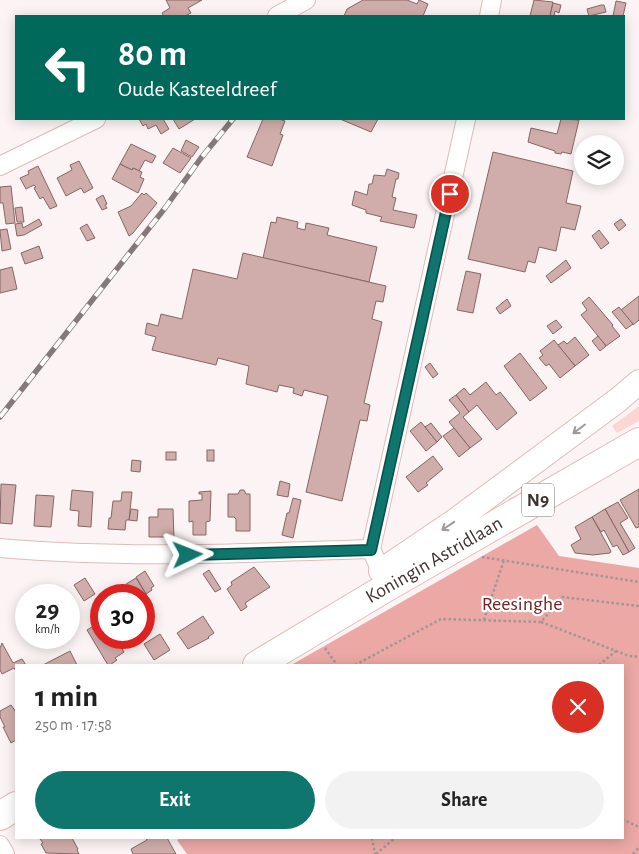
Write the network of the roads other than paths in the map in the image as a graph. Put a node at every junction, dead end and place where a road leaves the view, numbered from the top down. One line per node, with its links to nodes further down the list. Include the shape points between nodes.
1 (306, 0): 3 (street)
2 (492, 0): 4 (street)
3 (279, 15)
4 (489, 15)
5 (94, 120): 7 (street)
6 (466, 120): 11 (street)
7 (0, 166)
8 (639, 382): 12 (main road, Koningin Astridlaan, one-way to 12, via 454,521)
9 (639, 442): 12 (main road, Koningin Astridlaan / N9, via 448,551)
10 (0, 548): 11 (street, via 170,556)
11 (371, 550): 12 (street)
12 (384, 579): 13 (main road, Koningin Astridlaan / N9)
13 (258, 664)
14 (15, 807): 15 (main road)
15 (0, 816)
16 (0, 845): 17 (street)
17 (5, 854)

